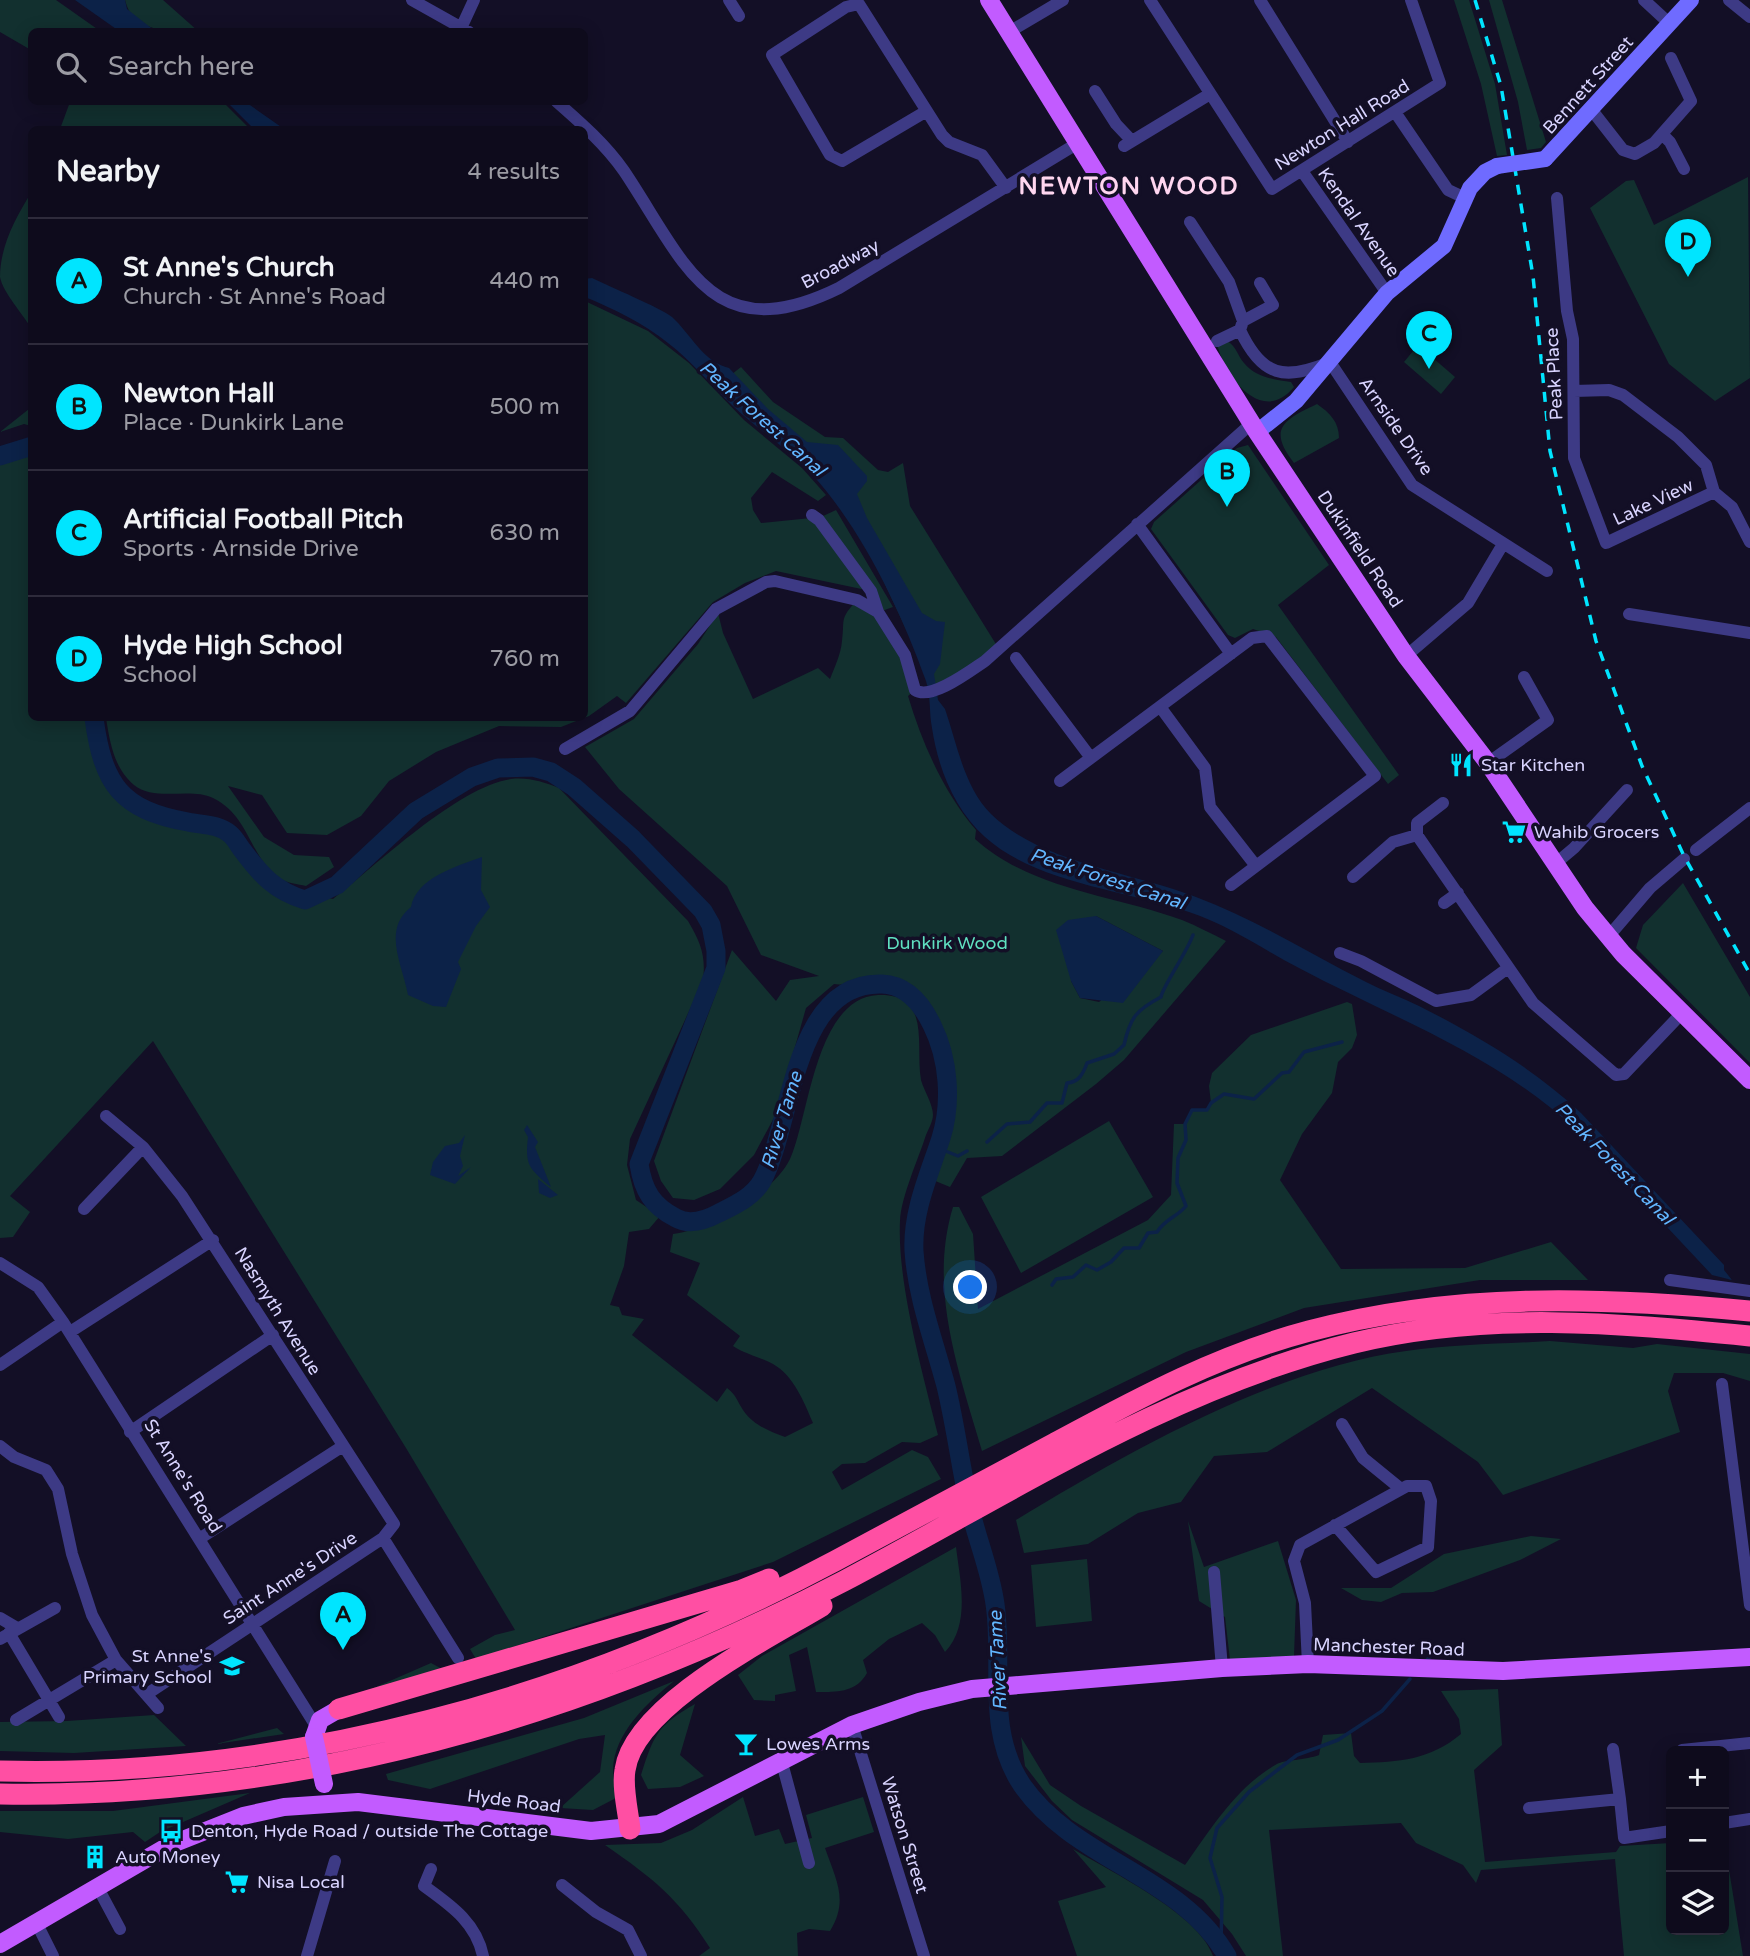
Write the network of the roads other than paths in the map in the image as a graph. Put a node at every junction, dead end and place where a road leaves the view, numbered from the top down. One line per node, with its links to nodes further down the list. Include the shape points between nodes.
1 (412, 0): 15 (street)
2 (474, 0): 16 (street)
3 (729, 0): 12 (street)
4 (989, 0): 17 (main road, Dukinfield Road)
5 (1063, 0): 17 (street)
6 (1150, 0): 20 (street, Newton Hall Road)
7 (1260, 0): 28 (street)
8 (1411, 0): 24 (street, Newton Hall Road, via 1440,83)
9 (1644, 0): 14 (street)
10 (1691, 0): 14 (street, Bennett Street)
11 (1729, 0): 13 (street)
12 (739, 16)
13 (1750, 17)
14 (1670, 24): 22 (street, Bennett Street)
15 (463, 28)
16 (465, 28)
17 (1009, 32): 29 (main road, Dukinfield Road)
18 (1671, 58): 27 (street, via 1690,100)
19 (1095, 91): 20 (street, via 1128,144)
20 (1210, 94): 31 (street, Newton Hall Road, via 1272,189)
21 (560, 105): 25 (street, Broadway)
22 (1591, 108): 27 (street, via 1627,153 1642,152); 33 (street, Bennett Street, bridge, via 1545,159 1497,166 1476,180)
23 (925, 112): 23 (street, via 859,4 846,7 772,54 836,159 842,161); 32 (street, via 949,142 982,155)
24 (1395, 112): 28 (street, Newton Hall Road); 33 (street, via 1448,190)
25 (580, 126)
26 (588, 134): 32 (street, Broadway, via 622,169 683,264 716,295 752,311 817,299)
27 (1662, 134): 30 (street)
28 (1348, 142): 31 (street, Newton Hall Road)
29 (1078, 143): 32 (street, Broadway); 42 (main road, Dukinfield Road)
30 (1684, 169)
31 (1302, 171): 37 (street, Kendal Avenue)
32 (1006, 188)
33 (1465, 198): 37 (street, via 1444,246)
34 (1557, 198): 41 (street, Peak Place, via 1573,339)
35 (1191, 222): 38 (street, via 1229,282)
36 (1260, 283): 38 (street, via 1273,305)
37 (1387, 293): 40 (street)
38 (1242, 325): 39 (street); 40 (street, via 1251,353 1273,370 1294,374)
39 (1217, 341)
40 (1330, 362): 42 (street, via 1296,401); 48 (street, Arnside Drive, via 1412,485)
41 (1574, 391): 43 (street, via 1609,390 1623,395 1693,451 1706,465); 47 (street, Peak Place, via 1574,458)
42 (1255, 427): 45 (street); 54 (main road, Dukinfield Road)
43 (1714, 492): 46 (street, via 1732,507); 47 (street, Lake View)
44 (812, 515): 50 (street, via 871,592)
45 (1137, 524): 50 (street, via 985,661 943,687 923,693 915,690 905,655); 53 (street)
46 (1750, 542)
47 (1606, 543)
48 (1503, 544): 49 (street, Arnside Drive); 54 (street, via 1468,603)
49 (1547, 571)
50 (878, 612): 58 (street, via 857,600 766,582 716,609 631,711)
51 (1629, 614): 52 (street)
52 (1750, 633)
53 (1231, 654): 57 (street); 69 (street, via 1252,638 1267,636 1375,776)
54 (1406, 656): 60 (main road, Dukinfield Road)
55 (1016, 658): 59 (street)
56 (1524, 677): 60 (street, via 1548,720)
57 (1161, 708): 59 (street); 69 (street, via 1208,774 1210,807)
58 (565, 749)
59 (1091, 758): 61 (street)
60 (1488, 763): 68 (main road, Dukinfield Road)
61 (1060, 781)
62 (1627, 790): 68 (street)
63 (1443, 803): 65 (street, via 1417,824)
64 (1750, 808): 66 (street)
65 (1417, 835): 70 (street, via 1393,842); 72 (street)
66 (1696, 850)
67 (1684, 859): 74 (street, via 1650,888)
68 (1555, 864): 74 (main road, Dukinfield Road)
69 (1256, 866): 71 (street)
70 (1353, 877)
71 (1231, 885)
72 (1458, 894): 73 (street); 78 (street)
73 (1444, 903)
74 (1608, 937): 79 (main road, Dukinfield Road)
75 (1367, 948): 77 (street)
76 (1340, 953): 77 (street)
77 (1361, 961): 78 (street, via 1436,1001 1471,995)
78 (1508, 968): 79 (street, via 1546,1016 1616,1075 1624,1074)
79 (1682, 1013): 80 (main road, Dukinfield Road)
80 (1750, 1080)
81 (106, 1116): 82 (street, Nasmyth Avenue)
82 (144, 1147): 83 (street); 84 (street, Nasmyth Avenue)
83 (84, 1209)
84 (212, 1240): 89 (street); 90 (street, Nasmyth Avenue)
85 (0, 1263): 89 (street, St Anne's Road, via 37,1287)
86 (1670, 1280): 87 (street)
87 (1750, 1291)
88 (1750, 1311): 102 (highway, via 1578,1298 1450,1303 1309,1331 1208,1365)
89 (67, 1327): 92 (street); 95 (street, St Anne's Road)
90 (273, 1335): 95 (street); 97 (street, Nasmyth Avenue)
91 (1750, 1336): 104 (highway, via 1574,1321 1415,1331 1294,1359 1222,1384 1084,1453)
92 (0, 1364)
93 (1722, 1384): 105 (street)
94 (1342, 1424): 98 (street, via 1363,1458)
95 (130, 1432): 101 (street, St Anne's Road)
96 (0, 1446): 112 (street, via 46,1470 58,1489 92,1615)
97 (343, 1446): 100 (street, Nasmyth Avenue, via 394,1524); 101 (street)
98 (1401, 1489): 99 (street); 99 (street, via 1426,1486 1431,1501 1428,1547 1376,1572)
99 (1335, 1525): 113 (street, via 1300,1545 1294,1562 1305,1603)
100 (383, 1538): 108 (street, Saint Anne's Drive); 111 (street)
101 (199, 1539): 108 (street, St Anne's Road)
102 (825, 1560): 119 (highway, via 742,1590); 128 (highway, via 671,1637 565,1679 377,1734 262,1757 159,1768)
103 (1214, 1572): 114 (street)
104 (840, 1588): 129 (highway, via 592,1695 390,1754 276,1776 177,1788); 135 (highway, via 698,1681 662,1710 636,1743 625,1770)
105 (1750, 1605)
106 (55, 1608): 109 (street)
107 (0, 1618): 109 (street)
108 (250, 1624): 116 (street, Saint Anne's Drive); 123 (street, St Anne's Road)
109 (9, 1634): 117 (street)
110 (1750, 1657): 113 (main road, Manchester Road, via 1503,1671)
111 (458, 1658)
112 (116, 1660): 116 (street); 117 (street)
113 (1308, 1664): 114 (main road, Manchester Road)
114 (1222, 1668): 115 (main road, Manchester Road)
115 (1027, 1686): 122 (main road, Hyde Road, via 972,1689)
116 (147, 1694): 118 (street)
117 (49, 1700): 120 (street); 121 (street)
118 (158, 1708)
119 (339, 1709): 123 (main road, via 325,1715)
120 (59, 1717)
121 (16, 1720)
122 (852, 1725): 127 (main road, Hyde Road); 149 (street, Watson Street)
123 (315, 1731): 131 (main road, St Anne's Road, bridge)
124 (1750, 1743): 125 (street)
125 (1721, 1746)
126 (1613, 1749): 130 (street)
127 (782, 1763): 135 (main road, Hyde Road, via 659,1824); 138 (street)
128 (0, 1772)
129 (0, 1794)
130 (1620, 1799): 132 (street); 136 (street, via 1624,1838)
131 (325, 1803): 135 (main road, Hyde Road, via 358,1802 591,1831); 141 (main road, Hyde Road, via 264,1812 205,1830)
132 (1530, 1808)
133 (1750, 1819): 134 (street)
134 (1729, 1822)
135 (630, 1829)
136 (1666, 1832)
137 (335, 1861): 146 (street)
138 (809, 1863)
139 (431, 1868): 147 (street, via 424,1886 457,1910 480,1940)
140 (562, 1885): 148 (street, via 628,1930)
141 (97, 1886): 142 (main road, Hyde Road); 143 (street)
142 (36, 1922): 144 (main road, Hyde Road); 145 (street)
143 (120, 1929)
144 (1, 1942)
145 (54, 1956)
146 (307, 1956)
147 (483, 1956)
148 (640, 1956)
149 (924, 1956)

